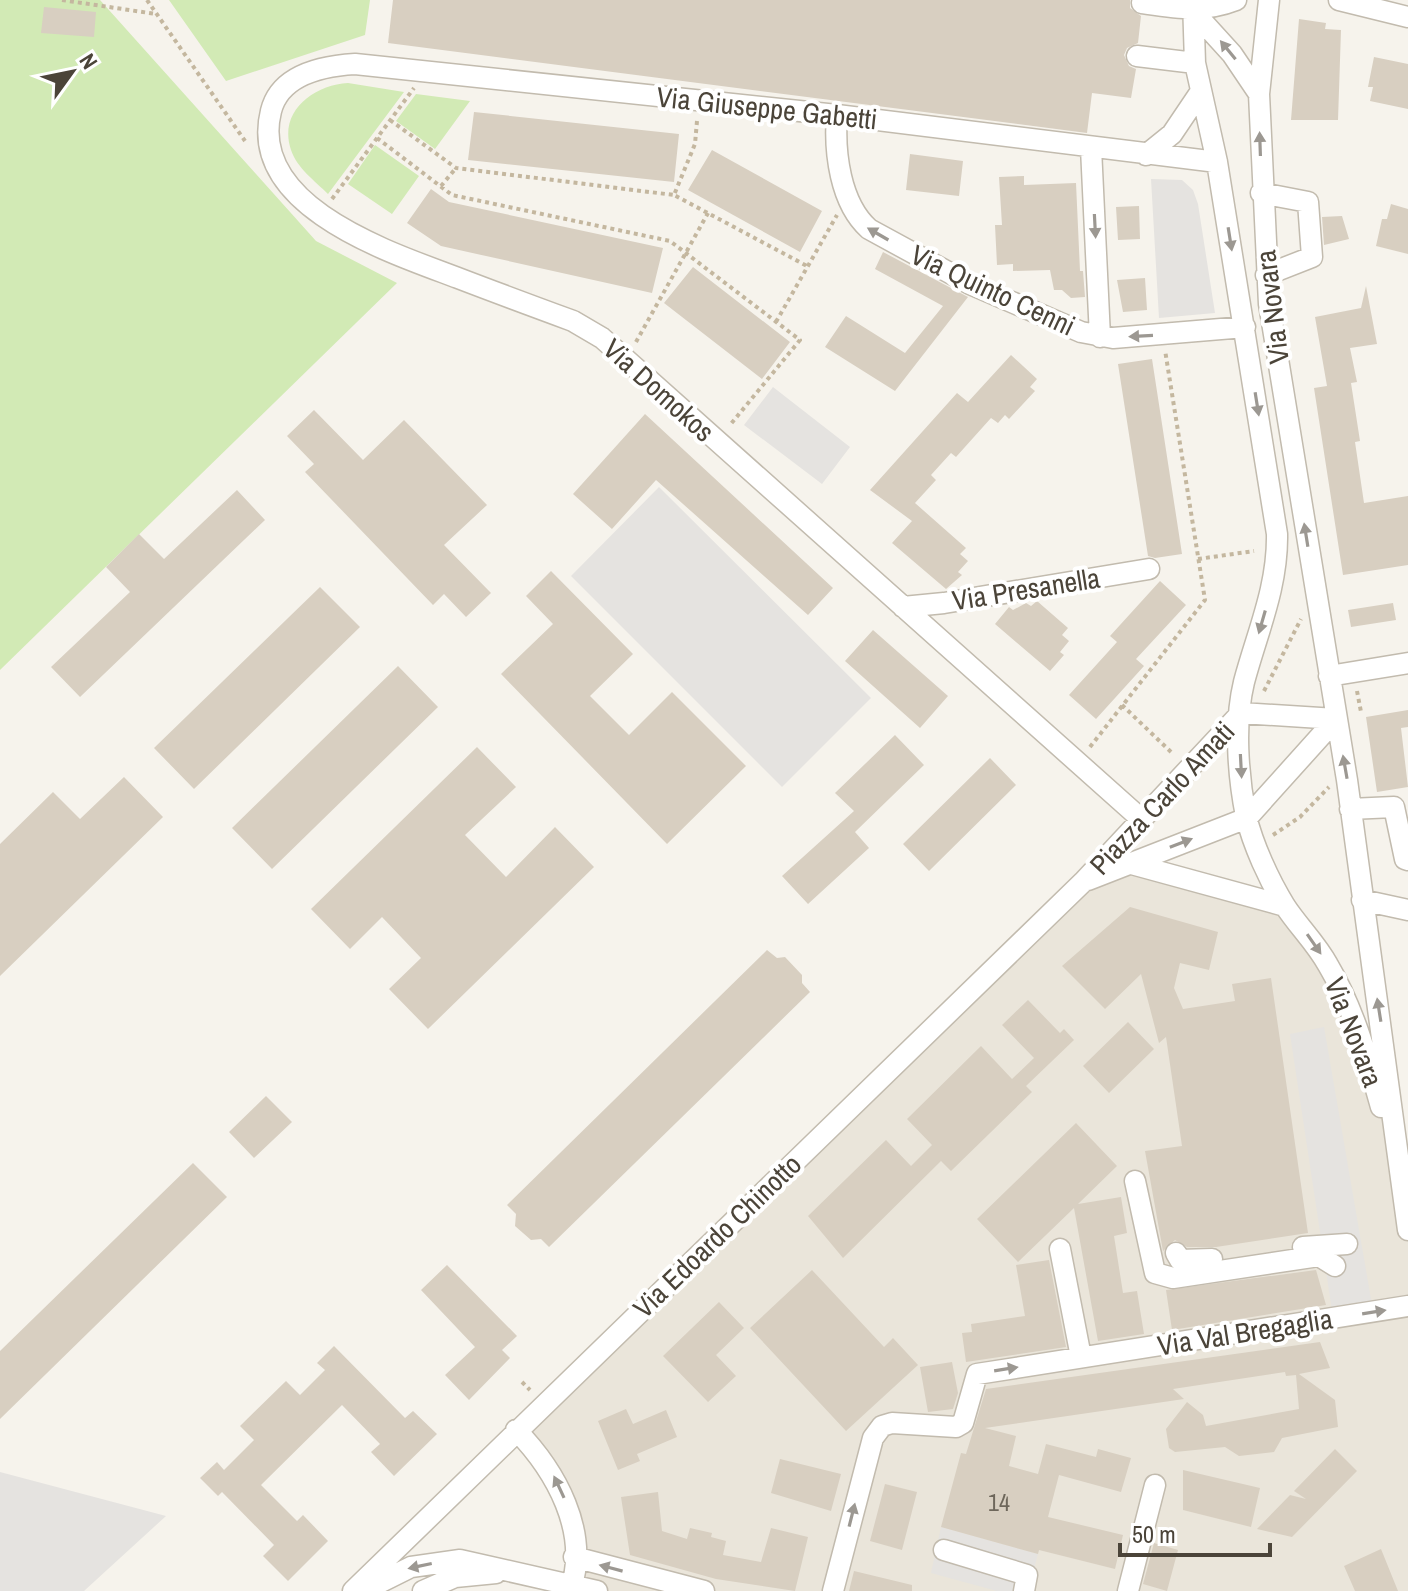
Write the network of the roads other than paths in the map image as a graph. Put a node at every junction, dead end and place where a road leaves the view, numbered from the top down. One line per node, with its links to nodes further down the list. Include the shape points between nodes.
1 (1236, 0): 5 (street, via 1214,8)
2 (1269, 0): 11 (street, Via Novara)
3 (1339, 0): 6 (street)
4 (1142, 3): 5 (street)
5 (1193, 5): 8 (street, Via Novara); 11 (street, one-way to 5)
6 (1408, 17)
7 (1137, 56): 8 (street)
8 (1195, 63): 10 (street, Via Novara)
9 (387, 66): 12 (street, Via Giuseppe Gabetti); 22 (street, Via Domokos, via 321,68 281,91 270,115 267,142 276,167 293,188 337,226 379,249 589,329)
10 (1201, 91): 14 (street, via 1172,134); 15 (street, Via Novara)
11 (1259, 94): 16 (street, Via Novara, one-way to 11)
12 (837, 115): 13 (street, Via Giuseppe Gabetti); 19 (street, Via Quinto Cenni, one-way to 12, via 970,284 869,229 846,195)
13 (1091, 148): 14 (street, Via Giuseppe Gabetti); 19 (street, one-way to 19)
14 (1146, 155): 15 (street, Via Giuseppe Gabetti)
15 (1217, 162): 18 (street, Via Novara, one-way to 18)
16 (1261, 193): 17 (street, Via Novara); 17 (street, via 1308,202 1312,257)
17 (1266, 275): 24 (street, Via Novara, one-way to 17, via 1311,614)
18 (1245, 327): 19 (street, Via Quinto Cenni, one-way to 19); 20 (street, Via Novara, one-way to 20)
19 (1100, 337)
20 (1276, 518): 25 (street, Piazza Carlo Amati, one-way to 25, via 1274,580 1243,686)
21 (1149, 569): 22 (street, Via Presanella)
22 (903, 607): 28 (street, Via Domokos)
23 (1408, 663): 24 (street)
24 (1329, 676): 26 (street)
25 (1241, 713): 26 (street, Piazza Carlo Amati); 28 (street, Piazza Carlo Amati); 29 (street, Piazza Carlo Amati, one-way to 29)
26 (1336, 719): 27 (street, one-way to 26); 29 (street, Piazza Carlo Amati)
27 (1350, 809): 30 (street, via 1394,807); 33 (street)
28 (1140, 818): 32 (street, Piazza Carlo Amati)
29 (1247, 818): 31 (street, Piazza Carlo Amati, one-way to 29); 34 (street, Piazza Carlo Amati)
30 (1408, 860)
31 (1128, 863): 32 (street, Piazza Carlo Amati); 34 (street, Piazza Carlo Amati)
32 (1083, 882): 45 (street, Via Edoardo Chinotto)
33 (1362, 900): 35 (street); 36 (street, Via Novara, one-way to 33)
34 (1285, 906): 36 (street, Via Novara, one-way to 36, via 1327,962 1357,1023)
35 (1408, 910)
36 (1399, 1171): 38 (street, Via Novara)
37 (1135, 1181): 42 (street, via 1155,1273 1173,1278 1319,1256)
38 (1408, 1230)
39 (1347, 1244): 41 (street, via 1189,1263)
40 (1060, 1249): 44 (street)
41 (1176, 1253)
42 (1335, 1266)
43 (1408, 1306): 44 (street, Via Val Bregaglia, one-way to 43)
44 (1081, 1357): 56 (street, Via Val Bregaglia, one-way to 44, via 869,1446 882,1426 956,1427 967,1415 977,1374)
45 (516, 1430): 48 (street, one-way to 45, via 568,1509 559,1487 540,1455); 51 (street, Via Edoardo Chinotto)
46 (1155, 1485): 58 (street)
47 (944, 1550): 57 (street, via 1027,1575)
48 (574, 1557): 50 (street); 55 (street, one-way to 48)
49 (512, 1570): 50 (street); 52 (street, one-way to 52, via 460,1560 435,1563 411,1567); 53 (street, via 455,1577)
50 (571, 1588): 54 (street)
51 (353, 1591)
52 (363, 1591)
53 (423, 1591)
54 (597, 1591)
55 (704, 1591)
56 (833, 1591)
57 (1024, 1591)
58 (1128, 1591)

